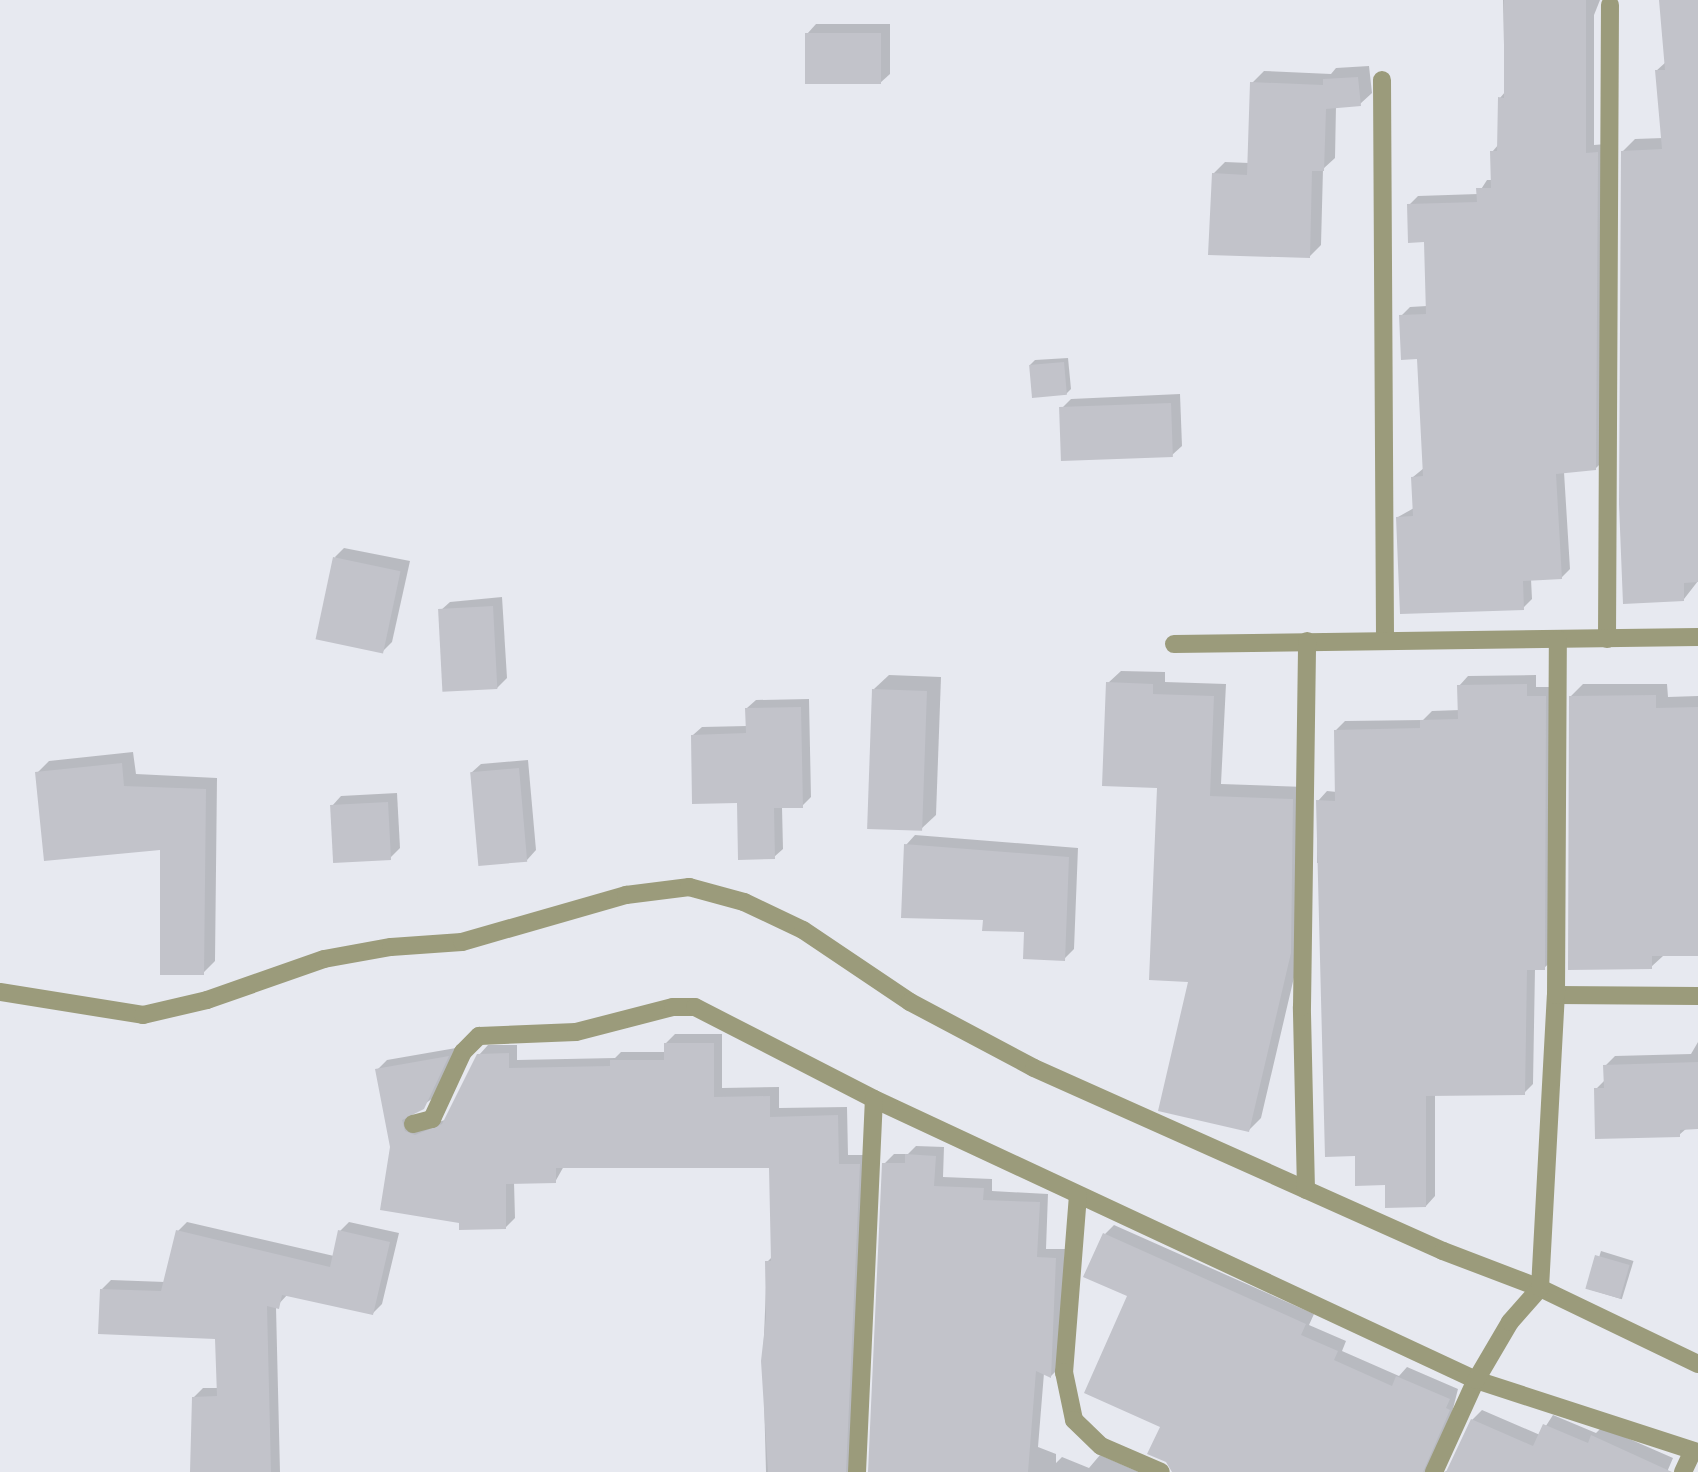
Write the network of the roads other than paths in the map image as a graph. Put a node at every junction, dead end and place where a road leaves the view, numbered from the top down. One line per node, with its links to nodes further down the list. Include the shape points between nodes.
1 (1610, 5): 5 (street)
2 (1382, 80): 6 (street)
3 (1698, 637): 5 (street)
4 (1558, 639): 5 (street); 6 (street); 10 (street)
5 (1607, 639)
6 (1385, 640): 7 (street)
7 (1307, 641): 8 (street); 14 (street, via 1302,1007)
8 (1174, 645)
9 (0, 992): 14 (street, via 143,1015 207,1000 324,959 391,947 462,942 626,895 690,887 744,902 803,930 910,1002 1034,1068)
10 (1556, 995): 11 (street); 16 (street)
11 (1698, 996)
12 (874, 1098): 13 (street, via 695,1007 673,1007 576,1032 479,1036 463,1052 432,1119); 15 (street); 20 (street)
13 (413, 1124)
14 (1306, 1190): 16 (street)
15 (1078, 1195): 18 (street); 21 (street, via 1065,1372 1074,1420 1101,1446)
16 (1540, 1289): 17 (street); 18 (street, via 1510,1322)
17 (1698, 1364)
18 (1476, 1380): 19 (street); 22 (street)
19 (1696, 1451): 23 (street)
20 (857, 1472)
21 (1161, 1472)
22 (1434, 1472)
23 (1684, 1472)

